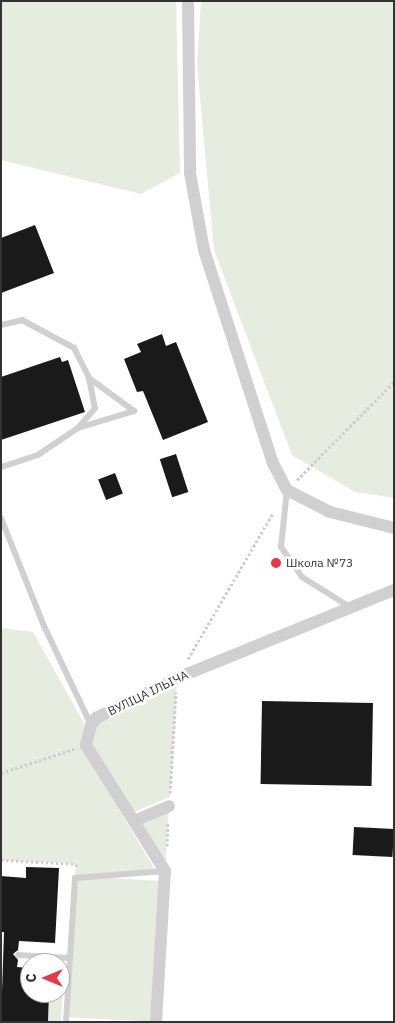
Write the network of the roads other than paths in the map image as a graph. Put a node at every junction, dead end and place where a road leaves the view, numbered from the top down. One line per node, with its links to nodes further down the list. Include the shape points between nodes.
1 (188, 1): 6 (street, via 190,174 204,250 273,463)
2 (1, 325): 3 (lane, via 22,320 74,348)
3 (89, 378): 4 (lane, via 95,408); 4 (lane, via 134,411)
4 (78, 428): 5 (lane, via 38,456)
5 (1, 467)
6 (287, 490): 8 (street, via 330,512); 10 (lane, via 281,547 302,578)
7 (1, 518): 11 (lane, via 44,626)
8 (394, 528)
9 (394, 590): 10 (street, ВУЛІЦА ІЛЬІЧА)
10 (350, 607): 11 (street, ВУЛІЦА ІЛЬІЧА, via 177,678 96,718)
11 (90, 725): 13 (street, via 86,745)
12 (169, 806): 13 (street)
13 (134, 821): 14 (street)
14 (165, 871): 15 (lane, via 75,878); 18 (street)
15 (70, 958)
16 (67, 1003): 17 (lane)
17 (66, 1022)
18 (156, 1022)

